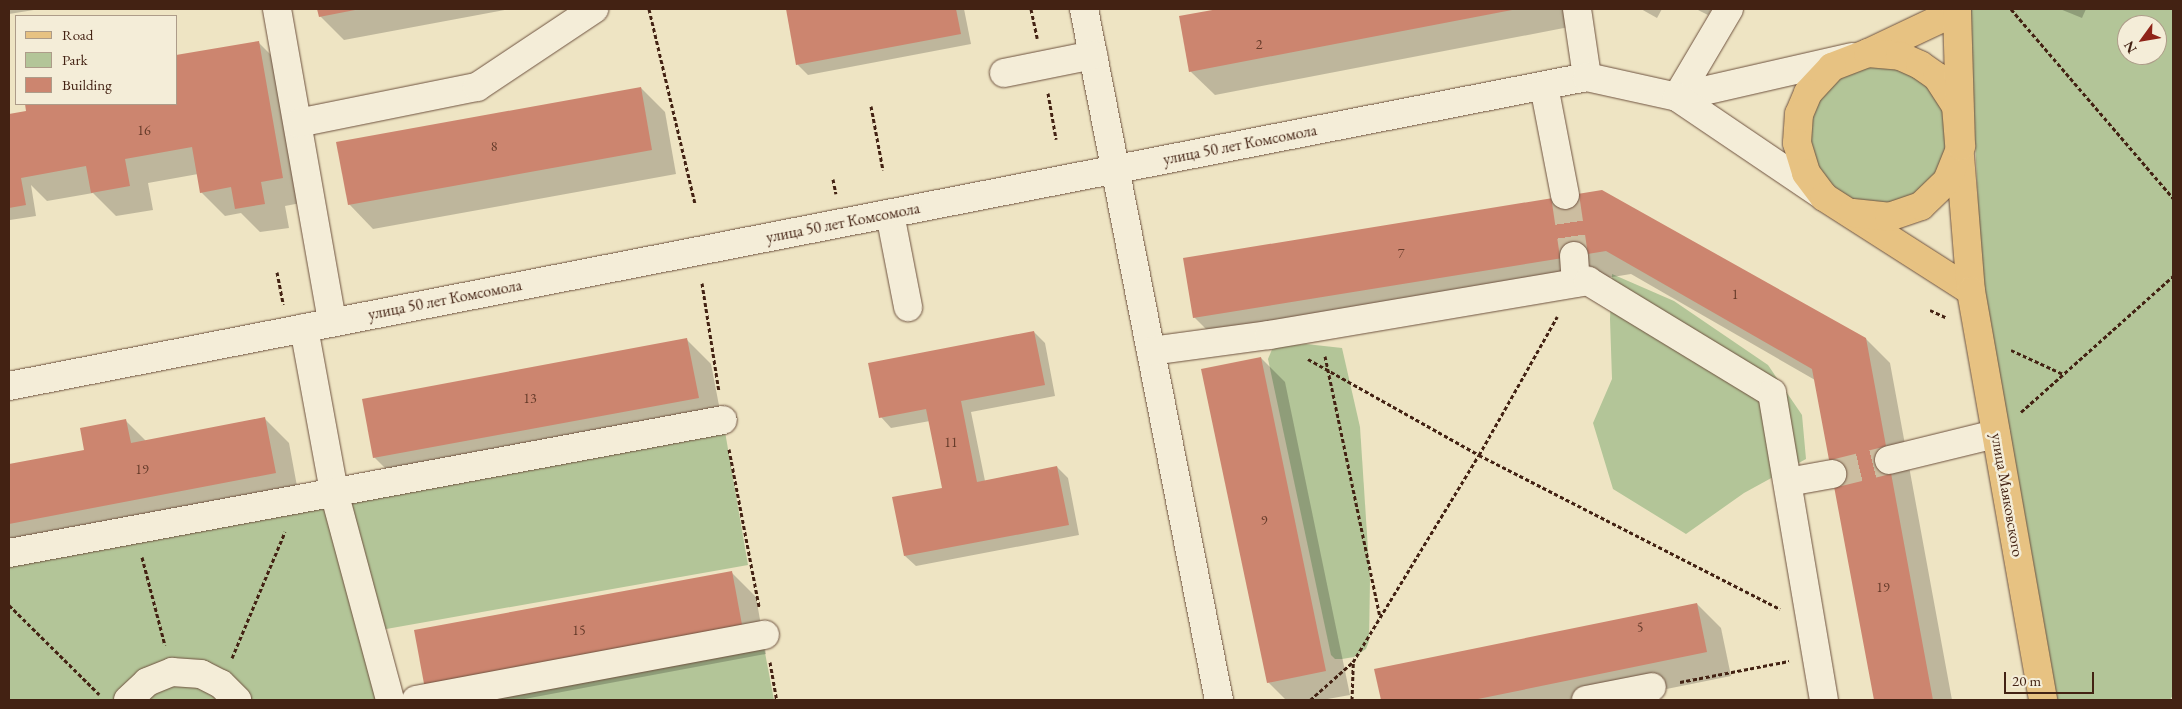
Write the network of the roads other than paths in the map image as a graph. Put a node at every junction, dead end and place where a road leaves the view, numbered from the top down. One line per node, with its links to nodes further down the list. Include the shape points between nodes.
1 (277, 9): 13 (street)
2 (594, 9): 13 (street, via 477,87)
3 (1084, 9): 8 (street)
4 (1577, 9): 10 (street)
5 (1729, 9): 12 (street)
6 (1957, 10): 7 (main road); 14 (main road)
7 (1868, 53): 12 (street); 14 (main road, via 1900,56 1938,77 1956,106); 17 (main road, via 1832,67 1808,92 1799,114 1797,143 1806,174)
8 (1093, 55): 9 (street); 15 (street)
9 (1004, 73)
10 (1587, 78): 11 (street, улица 50 лет Комсомола); 12 (street, улица 50 лет Комсомола)
11 (1544, 86): 15 (street, улица 50 лет Комсомола); 16 (street)
12 (1677, 97): 17 (street)
13 (298, 123): 23 (street)
14 (1961, 146): 17 (main road, via 1947,181 1921,206 1889,217 1854,214); 21 (main road, улица Маяковского)
15 (1117, 169): 18 (street, улица 50 лет Комсомола); 25 (street)
16 (1565, 196)
17 (1824, 197): 21 (main road)
18 (890, 214): 22 (street); 23 (street, улица 50 лет Комсомола)
19 (1574, 256): 20 (street)
20 (1576, 283): 25 (street, via 1321,327); 31 (street, via 1588,282 1772,393)
21 (1971, 291): 28 (main road, улица Маяковского)
22 (908, 307)
23 (332, 322): 24 (street, улица 50 лет Комсомола)
24 (304, 328): 26 (street, улица 50 лет Комсомола); 32 (street)
25 (1151, 351): 40 (street)
26 (9, 386)
27 (724, 420): 32 (street)
28 (1996, 434): 29 (street); 43 (main road, улица Маяковского)
29 (1889, 460)
30 (1832, 474): 31 (street)
31 (1788, 482): 42 (street)
32 (334, 492): 33 (street); 38 (street)
33 (9, 553)
34 (764, 635): 39 (street)
35 (1652, 687): 41 (street)
36 (229, 692): 37 (street, via 202,674 172,672 147,682)
37 (128, 700)
38 (390, 700)
39 (416, 700)
40 (1219, 700)
41 (1586, 700)
42 (1824, 700)
43 (2043, 700)

